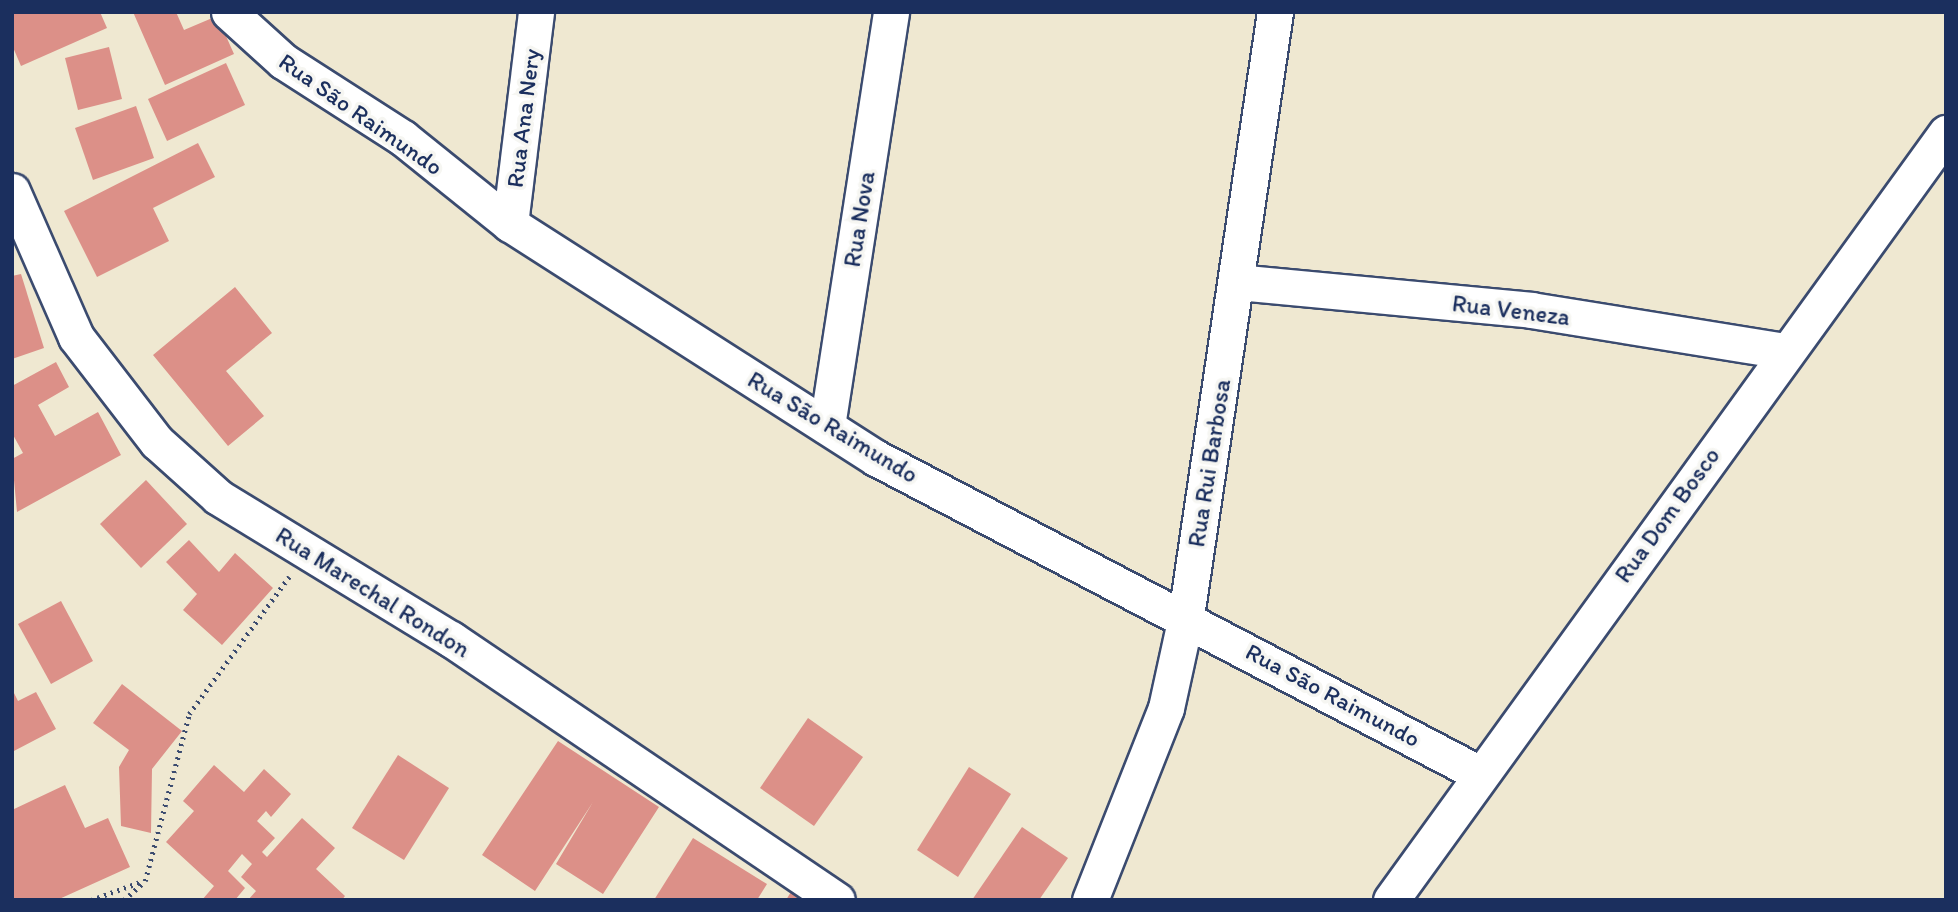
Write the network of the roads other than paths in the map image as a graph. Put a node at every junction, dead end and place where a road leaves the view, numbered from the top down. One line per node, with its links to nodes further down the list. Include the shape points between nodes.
1 (229, 12): 7 (street, Rua São Raimundo, via 283,61 403,138)
2 (536, 12): 7 (street, Rua Ana Nery)
3 (891, 12): 10 (street, Rua Nova)
4 (1275, 12): 8 (street, Rua Rui Barbosa)
5 (1946, 133): 9 (street, Rua Dom Bosco)
6 (12, 191): 13 (street, Rua Marechal Rondon, via 76,337 157,442 218,497 308,551)
7 (510, 224): 10 (street, Rua São Raimundo)
8 (1237, 282): 9 (street, Rua Veneza, via 1531,310); 11 (street, Rua Rui Barbosa)
9 (1784, 351): 12 (street, Rua Dom Bosco)
10 (827, 426): 11 (street, Rua São Raimundo, via 876,458)
11 (1186, 616): 12 (street, Rua São Raimundo); 14 (street, Rua Rui Barbosa, via 1166,708)
12 (1480, 774): 15 (street, Rua Dom Bosco)
13 (837, 900)
14 (1090, 900)
15 (1391, 900)

